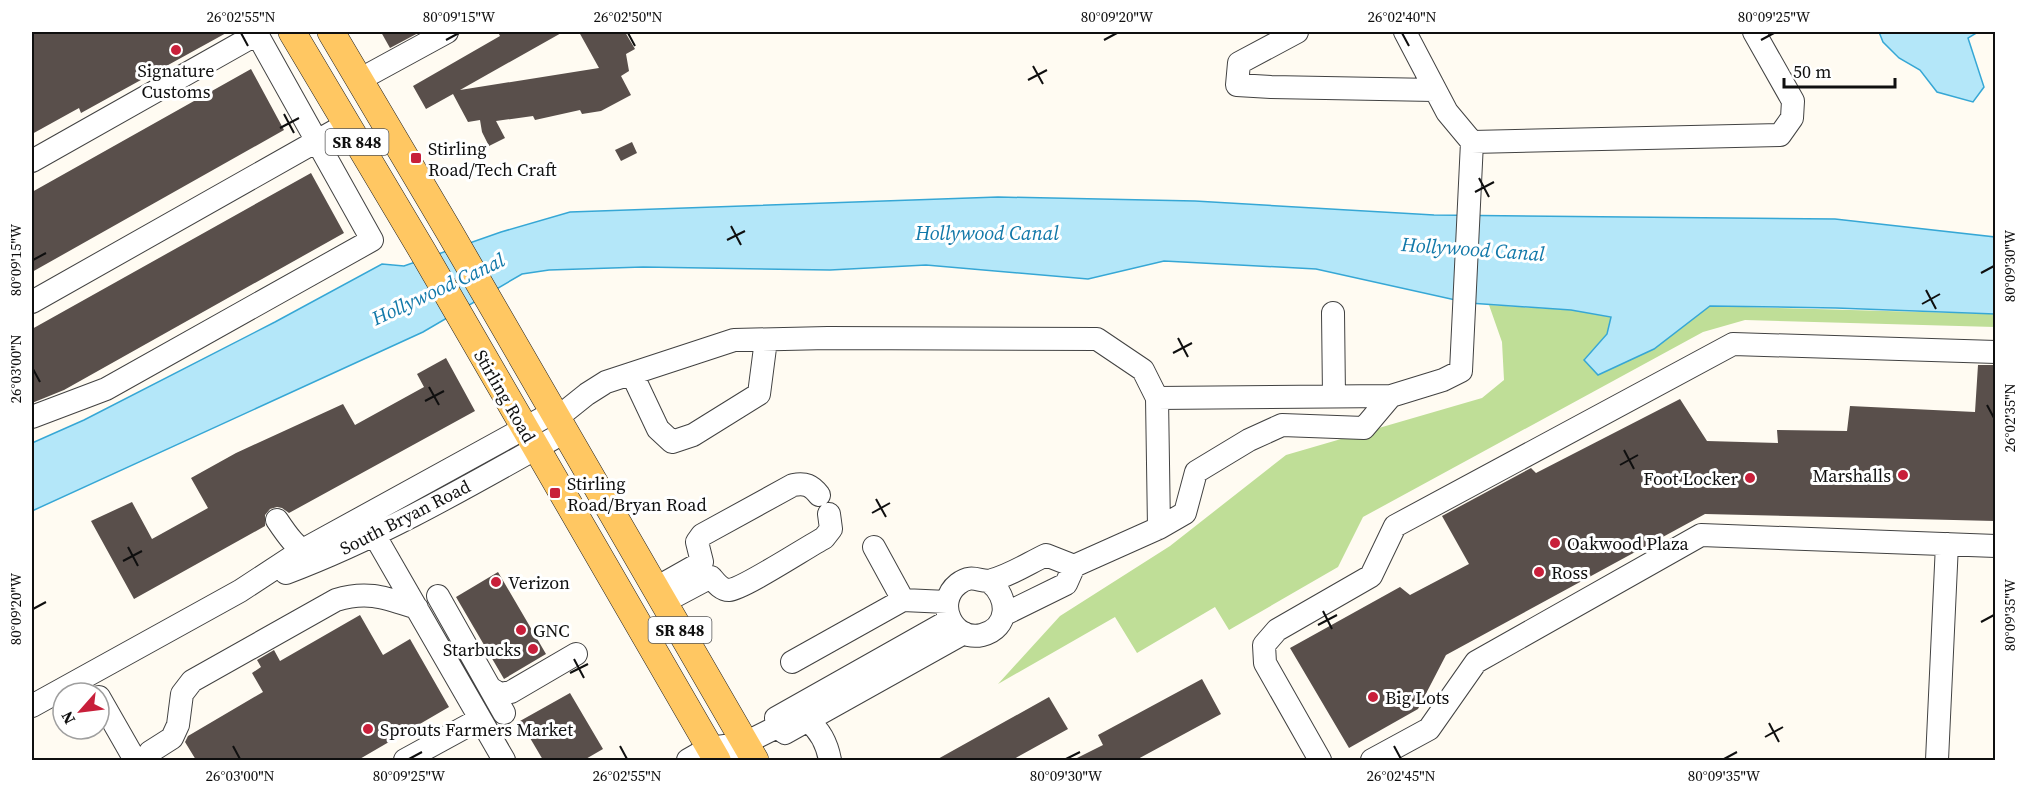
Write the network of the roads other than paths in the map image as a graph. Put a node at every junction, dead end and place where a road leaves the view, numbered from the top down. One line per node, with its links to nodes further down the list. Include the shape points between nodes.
1 (1297, 32): 9 (street, via 1239,63 1237,85)
2 (1405, 32): 9 (street)
3 (1754, 32): 12 (street, via 1793,101 1792,118 1780,135)
4 (256, 33): 11 (street); 14 (street)
5 (337, 34): 8 (main road, Stirling Road / SR 848)
6 (438, 34): 8 (street)
7 (296, 38): 8 (main road, via 334,68); 10 (main road, Stirling Road / SR 848)
8 (359, 80): 13 (main road, Stirling Road / SR 848)
9 (1434, 90): 12 (street)
10 (347, 124): 11 (street); 13 (main road, via 377,136); 25 (main road, Stirling Road / SR 848)
11 (317, 140): 15 (street); 23 (street, via 372,240 106,389)
12 (1472, 142): 21 (street, via 1461,371)
13 (406, 158): 24 (main road, Stirling Road / SR 848)
14 (32, 161)
15 (32, 302)
16 (1333, 313): 20 (street)
17 (766, 339): 19 (street, South Bryan Road, via 734,340); 19 (street, via 759,394 693,435 672,442 658,429); 22 (street, South Bryan Road, via 1097,339 1143,370)
18 (1995, 352): 58 (street, via 1733,344 1395,526 1371,576 1277,630 1264,645 1265,663)
19 (632, 374): 24 (street, South Bryan Road, via 606,382 587,394)
20 (1334, 396): 21 (street); 22 (street)
21 (1391, 396): 27 (street, via 1364,428 1282,425 1249,440 1196,472 1185,513)
22 (1157, 398): 27 (street)
23 (32, 417)
24 (559, 421): 25 (street, South Bryan Road); 36 (main road, Stirling Road / SR 848)
25 (529, 439): 28 (street, South Bryan Road); 32 (street, South Bryan Road); 54 (main road, Stirling Road / SR 848)
26 (277, 520): 32 (street, via 288,537)
27 (1159, 528): 33 (street)
28 (375, 536): 32 (street, South Bryan Road); 39 (street)
29 (1947, 544): 30 (street); 59 (street, via 1701,535 1476,662 1429,729); 60 (street)
30 (1995, 546)
31 (874, 547): 38 (street)
32 (310, 556): 44 (street, South Bryan Road, via 240,591)
33 (1074, 566): 35 (street, via 1046,555); 40 (street, via 1066,584)
34 (706, 569): 34 (street, via 697,542 743,512 804,483 812,486 824,504 831,529 824,538 744,584 729,590 720,587); 36 (street)
35 (990, 582): 40 (street, via 1002,595); 41 (street, via 972,578 956,585)
36 (660, 595): 54 (main road, Stirling Road / SR 848)
37 (438, 596): 45 (street)
38 (903, 600): 41 (street); 43 (street)
39 (417, 608): 50 (street); 53 (street, via 380,596 354,594 336,600 192,681 182,694 172,738)
40 (1004, 615): 41 (street, via 992,631 973,636)
41 (954, 618): 51 (street); 52 (street, via 776,718)
42 (576, 654): 45 (street, via 511,692 500,694)
43 (792, 662)
44 (105, 681)
45 (490, 688): 49 (street)
46 (51, 700): 47 (street, South Bryan Road)
47 (32, 706)
48 (111, 712): 53 (street)
49 (504, 713)
50 (480, 719): 55 (street); 56 (street)
51 (808, 721): 52 (street, via 785,733); 57 (street, via 825,742)
52 (777, 727): 54 (street)
53 (143, 756)
54 (724, 756)
55 (405, 760)
56 (504, 760)
57 (830, 760)
58 (1320, 760)
59 (1372, 760)
60 (1937, 760)

